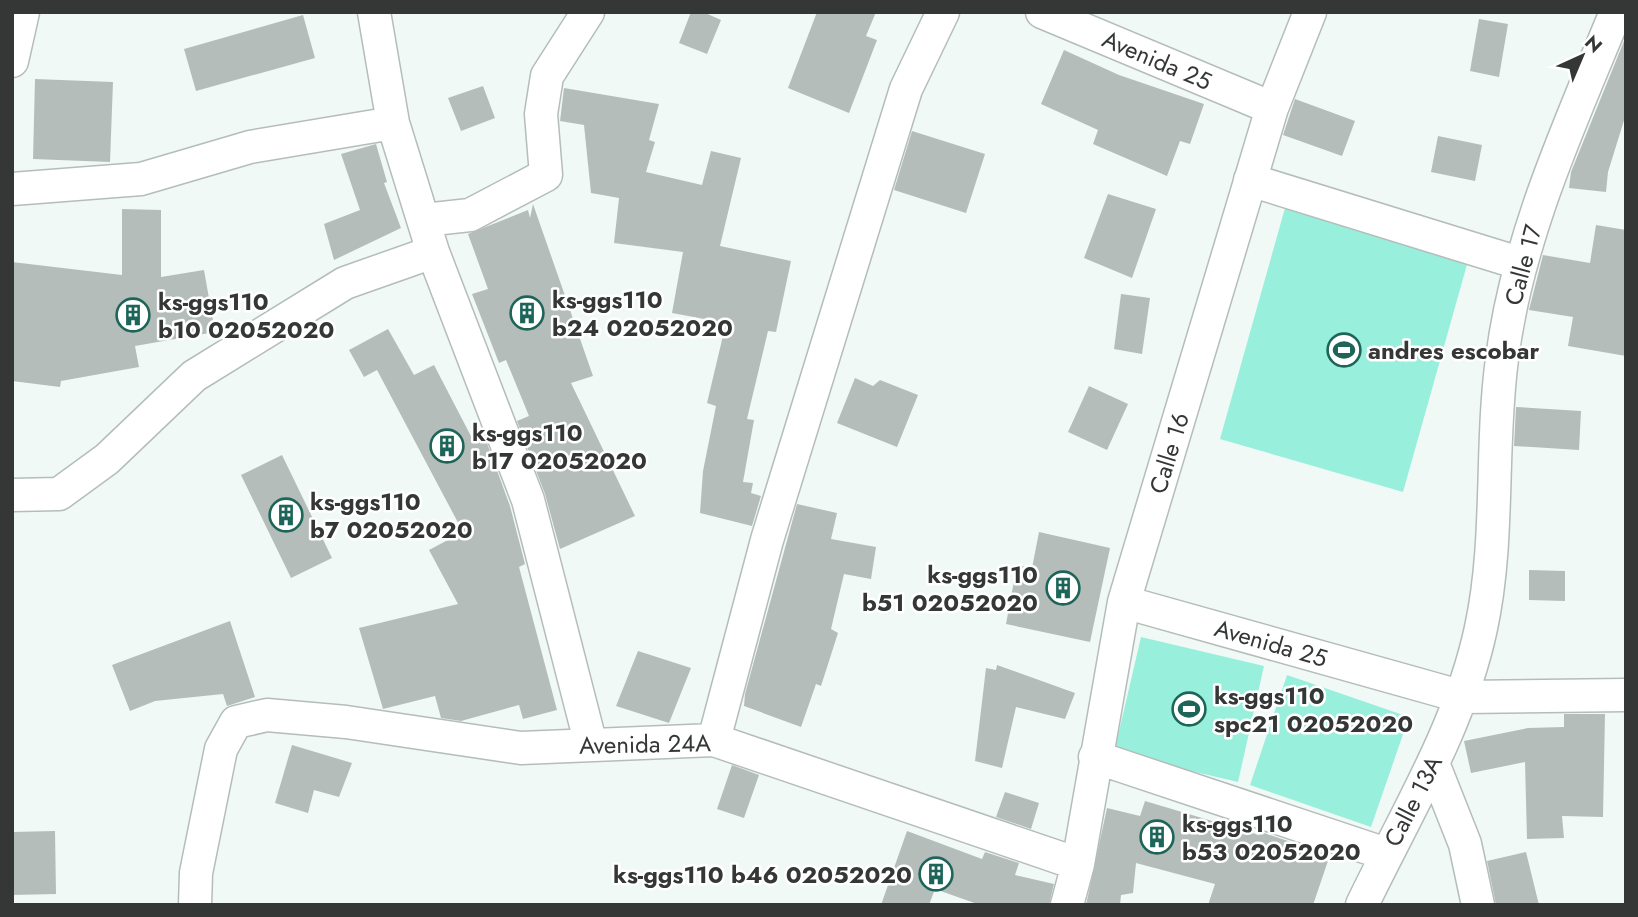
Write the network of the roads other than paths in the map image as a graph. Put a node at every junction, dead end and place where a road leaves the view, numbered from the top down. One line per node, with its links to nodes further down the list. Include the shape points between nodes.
1 (23, 12): 8 (street)
2 (374, 12): 10 (street)
3 (588, 12): 13 (street, via 547,76 541,114 546,175 470,215)
4 (943, 12): 20 (street, via 906,89 767,540)
5 (1042, 12): 9 (street, Avenida 25)
6 (1310, 12): 9 (street, Calle 16)
7 (1616, 12): 15 (street, Calle 17)
8 (12, 61)
9 (1272, 108): 11 (street, Calle 16)
10 (393, 123): 12 (street, via 250,147 142,179); 13 (street)
11 (1250, 180): 15 (street); 17 (street, Calle 16)
12 (12, 189)
13 (424, 220): 14 (street)
14 (433, 251): 16 (street, via 345,284 194,376 107,459 59,494); 21 (street, via 528,500)
15 (1519, 263): 19 (street, Calle 17, via 1495,426 1492,559 1482,628)
16 (12, 495)
17 (1125, 602): 19 (street, Avenida 25); 22 (street, Calle 16)
18 (1626, 695): 19 (street, Avenida 25)
19 (1463, 697): 23 (street, Calle 13A)
20 (714, 740): 21 (street, Avenida 24A); 25 (street, Avenida 24A)
21 (591, 745): 26 (street, Avenida 24A, via 521,747 267,715 236,722 221,749 196,873)
22 (1094, 757): 24 (street); 25 (street, Calle 16)
23 (1433, 763): 24 (street, Calle 13A); 29 (street, via 1465,844)
24 (1386, 853): 28 (street, Calle 13A)
25 (1078, 864): 27 (street, Calle 16)
26 (195, 905)
27 (1067, 905)
28 (1362, 905)
29 (1478, 905)

